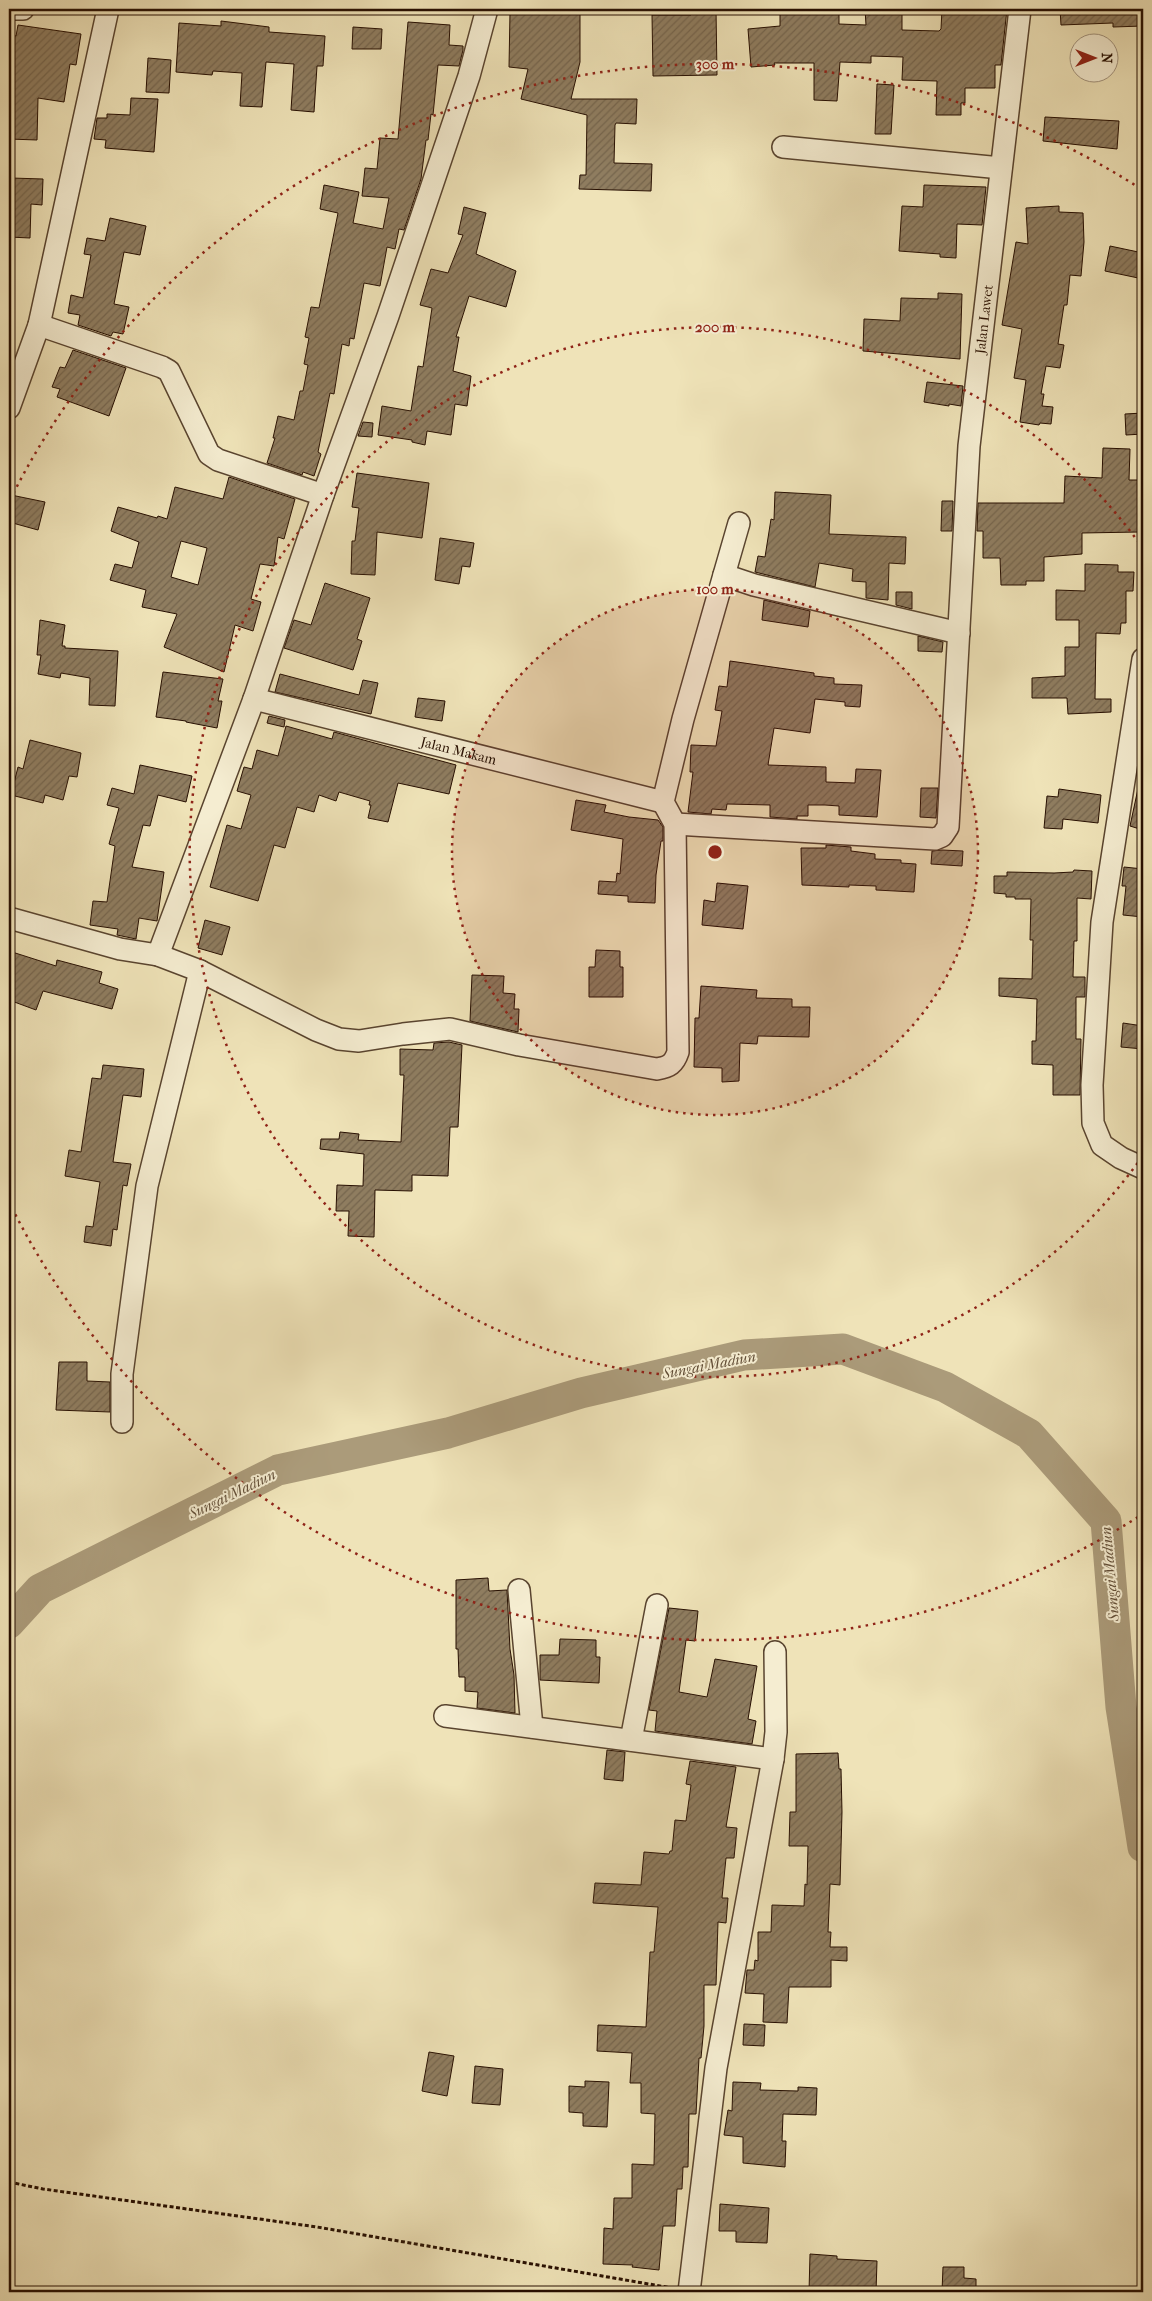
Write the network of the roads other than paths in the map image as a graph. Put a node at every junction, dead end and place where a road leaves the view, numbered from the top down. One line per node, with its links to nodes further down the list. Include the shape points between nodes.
1 (9, 9): 2 (street)
2 (23, 9)
3 (108, 9): 8 (street)
4 (487, 9): 10 (street, via 466,86 388,316)
5 (1020, 9): 7 (street, Jalan Lawet)
6 (783, 147): 7 (street)
7 (1001, 168): 13 (street, Jalan Lawet, via 969,446)
8 (38, 325): 9 (street); 10 (street, via 162,367 169,372 209,454 218,460)
9 (9, 408)
10 (322, 495): 15 (street)
11 (739, 523): 12 (street)
12 (724, 575): 13 (street); 17 (street)
13 (958, 633): 18 (street, Jalan Lawet, via 948,827 942,836 935,839)
14 (1143, 659): 16 (street)
15 (254, 699): 17 (street, Jalan Makam); 20 (street)
16 (1135, 761): 22 (street, via 1102,922 1092,1085 1093,1123 1102,1145)
17 (663, 802): 18 (street)
18 (674, 824): 21 (street, via 678,1052 669,1067 657,1069 450,1030 358,1041 339,1039)
19 (9, 918): 20 (street, via 120,949)
20 (158, 955): 21 (street)
21 (200, 971): 23 (street, via 147,1186 122,1374)
22 (1143, 1168)
23 (122, 1422)
24 (519, 1590): 28 (street)
25 (657, 1605): 29 (street)
26 (775, 1652): 30 (street)
27 (445, 1716): 28 (street)
28 (532, 1727): 29 (street)
29 (631, 1740): 30 (street)
30 (773, 1759): 31 (street, via 716,2068)
31 (693, 2292)

